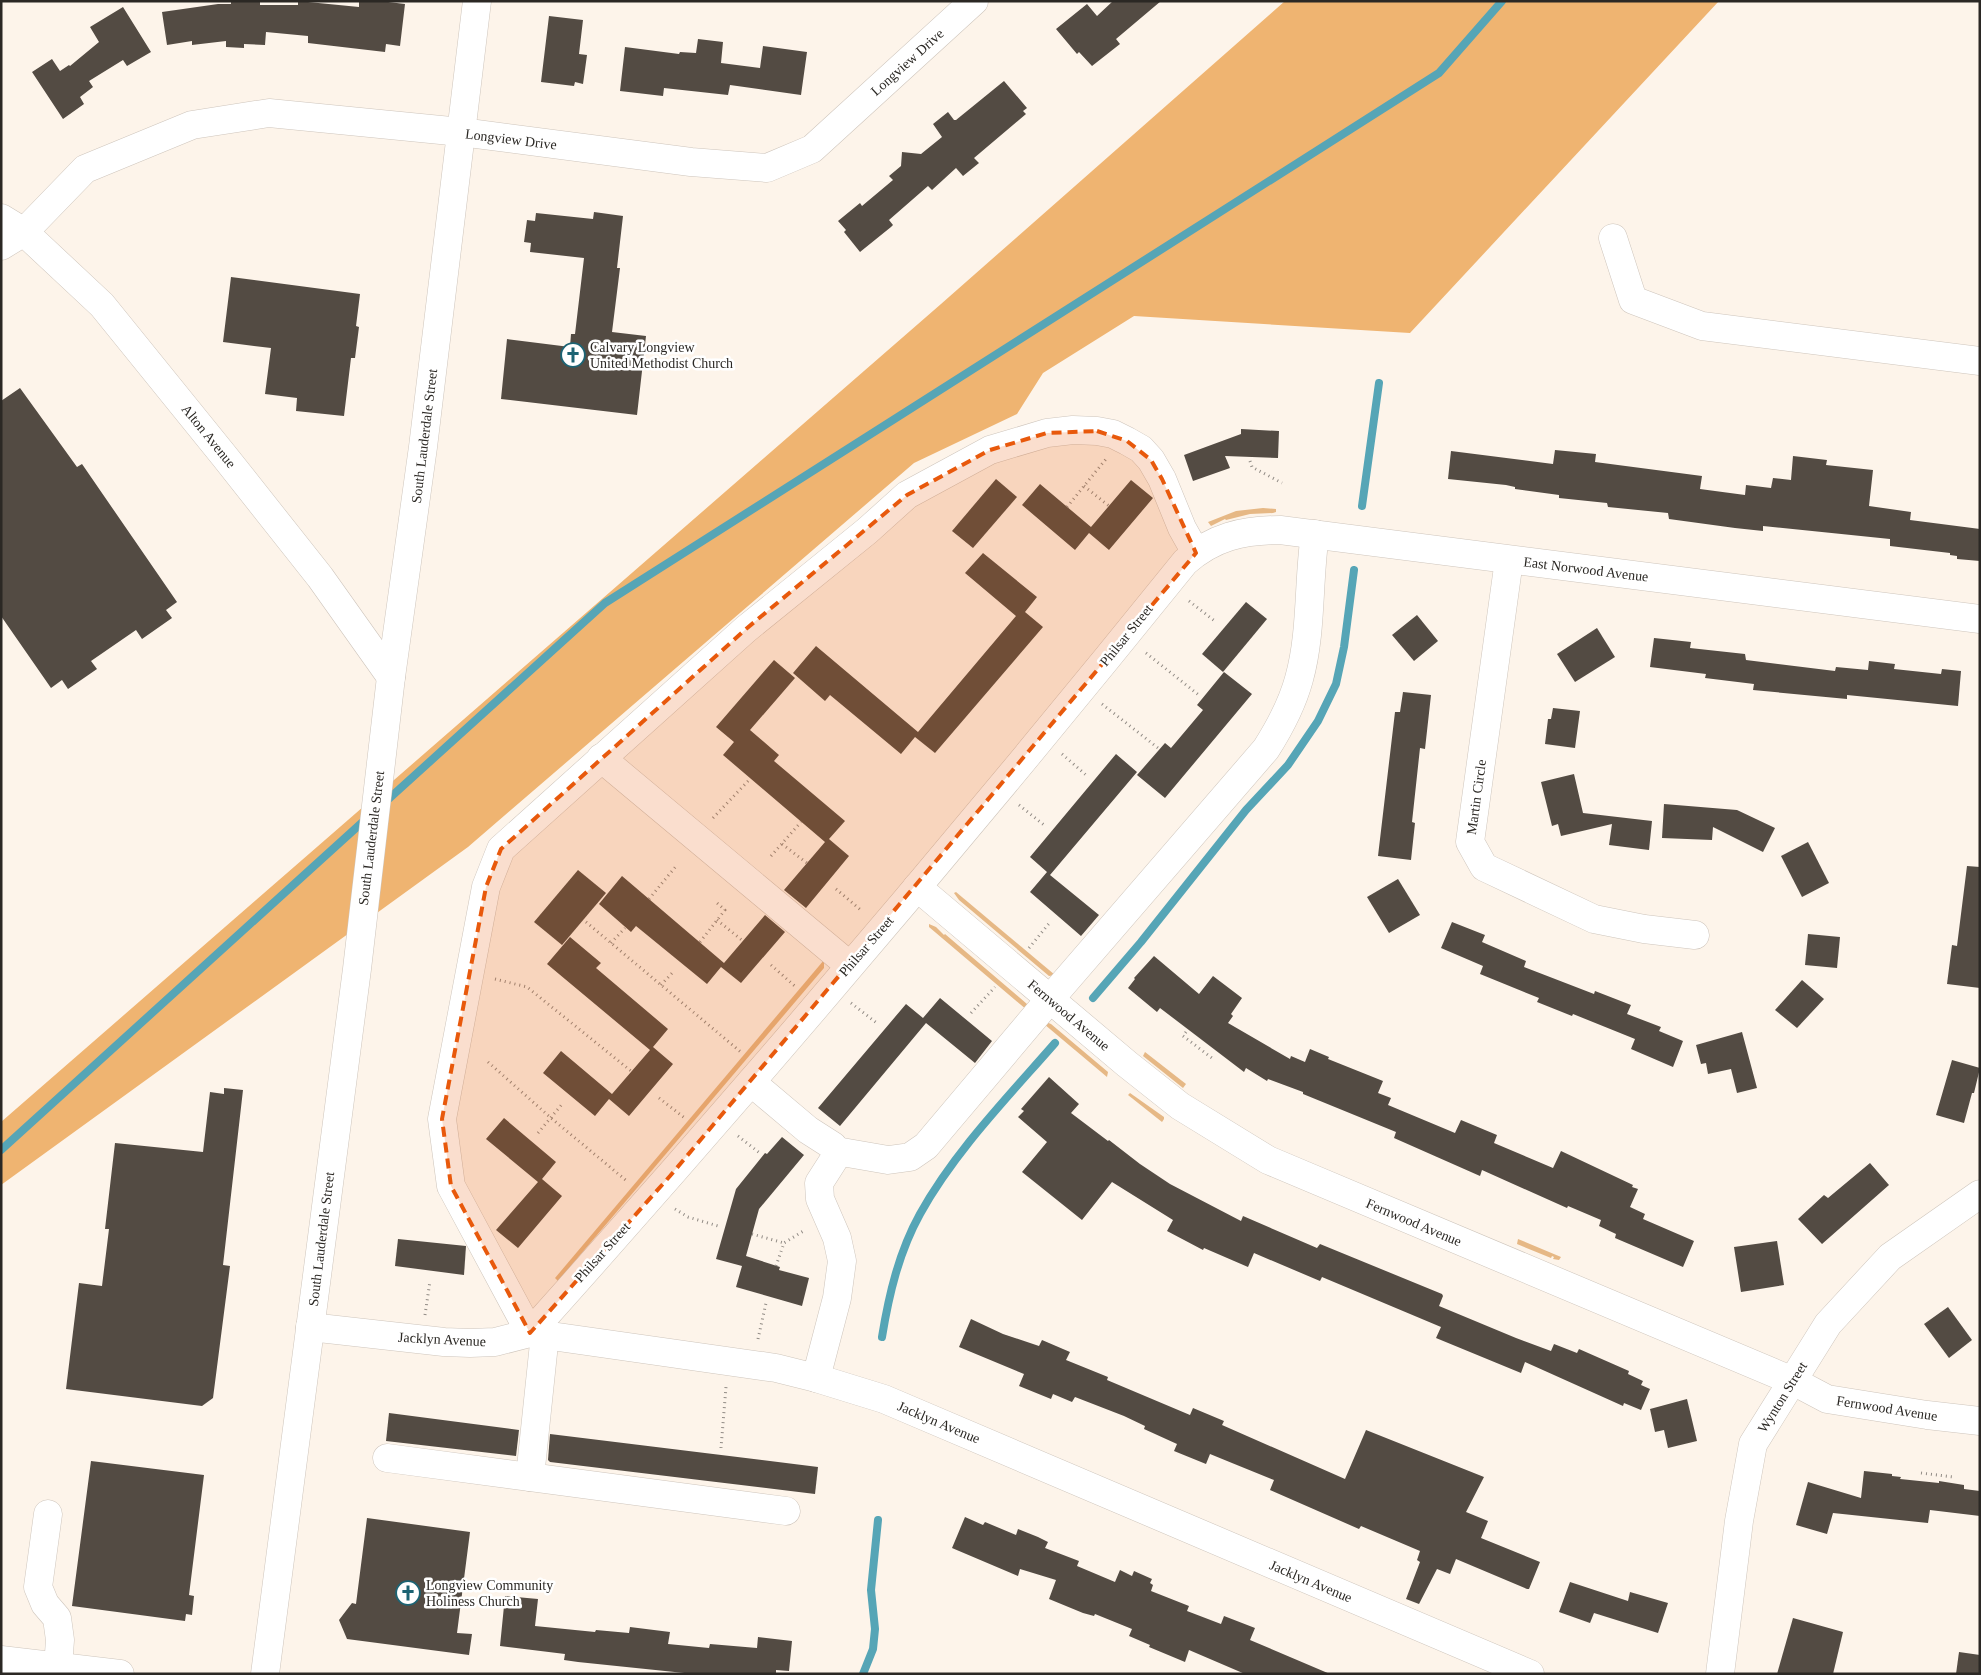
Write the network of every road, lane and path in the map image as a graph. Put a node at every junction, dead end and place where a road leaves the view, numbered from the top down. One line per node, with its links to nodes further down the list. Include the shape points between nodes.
1 (477, 1): 3 (street, South Lauderdale Street)
2 (974, 1): 3 (street, Longview Drive, via 812,149 766,168 691,162)
3 (461, 132): 4 (street, Longview Drive, via 269,113 192,125 85,169); 20 (street, South Lauderdale Street, via 424,447)
4 (9, 232): 20 (street, Alton Avenue, via 102,305 320,577)
5 (1613, 238): 6 (street, via 1633,300 1702,326)
6 (1980, 361)
7 (1112, 452): 10 (path)
8 (1250, 461): 9 (path, via 1252,467)
9 (1282, 483)
10 (1084, 486): 11 (path); 12 (path)
11 (1109, 506)
12 (1067, 507)
13 (1315, 534): 14 (street, East Norwood Avenue, via 1246,531); 15 (street, East Norwood Avenue); 57 (street, via 1300,678 1281,724 1266,749)
14 (1196, 553): 25 (street, via 1151,460 1128,441 1113,434 1073,430 1047,433 990,450 907,495 746,629); 36 (street, Philsar Street, via 1185,562)
15 (1509, 560): 17 (street, East Norwood Avenue); 45 (street, Martin Circle, via 1470,842 1484,867 1594,919)
16 (1189, 601): 18 (path)
17 (1980, 619)
18 (1216, 622)
19 (1146, 653): 21 (path)
20 (391, 678): 84 (street, South Lauderdale Street)
21 (1200, 696)
22 (1102, 704): 23 (path)
23 (1158, 748)
24 (1061, 754): 26 (path)
25 (601, 758): 31 (street); 53 (street, via 501,849 486,888)
26 (1086, 775)
27 (750, 779): 31 (path)
28 (1018, 804): 30 (path)
29 (801, 822): 32 (path)
30 (1044, 825)
31 (695, 838): 51 (street)
32 (782, 844): 33 (path); 35 (path)
33 (771, 856)
34 (677, 864): 38 (path)
35 (807, 864)
36 (917, 887): 51 (street, Philsar Street); 57 (street, Fernwood Avenue)
37 (836, 890): 40 (path)
38 (649, 899)
39 (716, 902): 41 (path, via 725,910)
40 (862, 911)
41 (717, 920): 46 (path); 47 (path)
42 (1051, 921): 49 (path)
43 (586, 922): 48 (path)
44 (625, 928): 48 (path)
45 (1696, 935)
46 (743, 941)
47 (700, 942)
48 (611, 943): 54 (path)
49 (1028, 949)
50 (771, 965): 56 (path)
51 (849, 965): 66 (street, Philsar Street)
52 (674, 971): 54 (path)
53 (470, 973): 65 (path, via 528,987); 85 (street, via 442,1119 451,1186)
54 (662, 985): 62 (path)
55 (995, 987): 59 (path)
56 (797, 988)
57 (1050, 999): 73 (street, via 926,1146 910,1157 888,1160); 88 (street, Fernwood Avenue, via 1180,1106 1268,1160)
58 (851, 1002): 60 (path)
59 (971, 1013)
60 (878, 1024)
61 (1186, 1032): 63 (path, via 1183,1036)
62 (742, 1053)
63 (1212, 1058)
64 (488, 1062): 69 (path)
65 (631, 1071)
66 (751, 1082): 73 (street, via 808,1130 834,1146); 85 (street, Philsar Street)
67 (659, 1098): 70 (path)
68 (563, 1103): 69 (path)
69 (551, 1118): 71 (path); 75 (path)
70 (686, 1120)
71 (538, 1133)
72 (738, 1136): 74 (path)
73 (836, 1151): 87 (street, via 820,1184 820,1200 837,1238 842,1261 837,1298)
74 (761, 1154)
75 (631, 1184)
76 (1980, 1194): 88 (street, Wynton Street, via 1890,1257 1828,1324)
77 (675, 1209): 78 (path, via 688,1217)
78 (718, 1226)
79 (752, 1234): 80 (path, via 784,1243)
80 (776, 1266)
81 (430, 1281): 83 (path)
82 (766, 1304): 86 (path)
83 (425, 1315)
84 (310, 1327): 85 (street, Jacklyn Avenue, via 470,1344); 101 (street, South Lauderdale Street)
85 (537, 1333): 87 (street, Jacklyn Avenue, via 776,1368); 94 (street)
86 (758, 1342)
87 (816, 1378): 102 (street, Jacklyn Avenue, via 884,1399)
88 (1793, 1381): 90 (street, Fernwood Avenue, via 1827,1398); 103 (street, Wynton Street, via 1753,1444 1739,1521)
89 (726, 1387): 91 (path)
90 (1980, 1421)
91 (721, 1448)
92 (387, 1458): 94 (street)
93 (1920, 1473): 95 (path)
94 (530, 1477): 96 (street)
95 (1953, 1477)
96 (786, 1511)
97 (48, 1514): 99 (street, via 38,1587 57,1618 60,1640)
98 (1, 1660): 99 (street)
99 (58, 1667): 100 (street)
100 (120, 1674)
101 (265, 1674)
102 (1530, 1674)
103 (1720, 1674)

